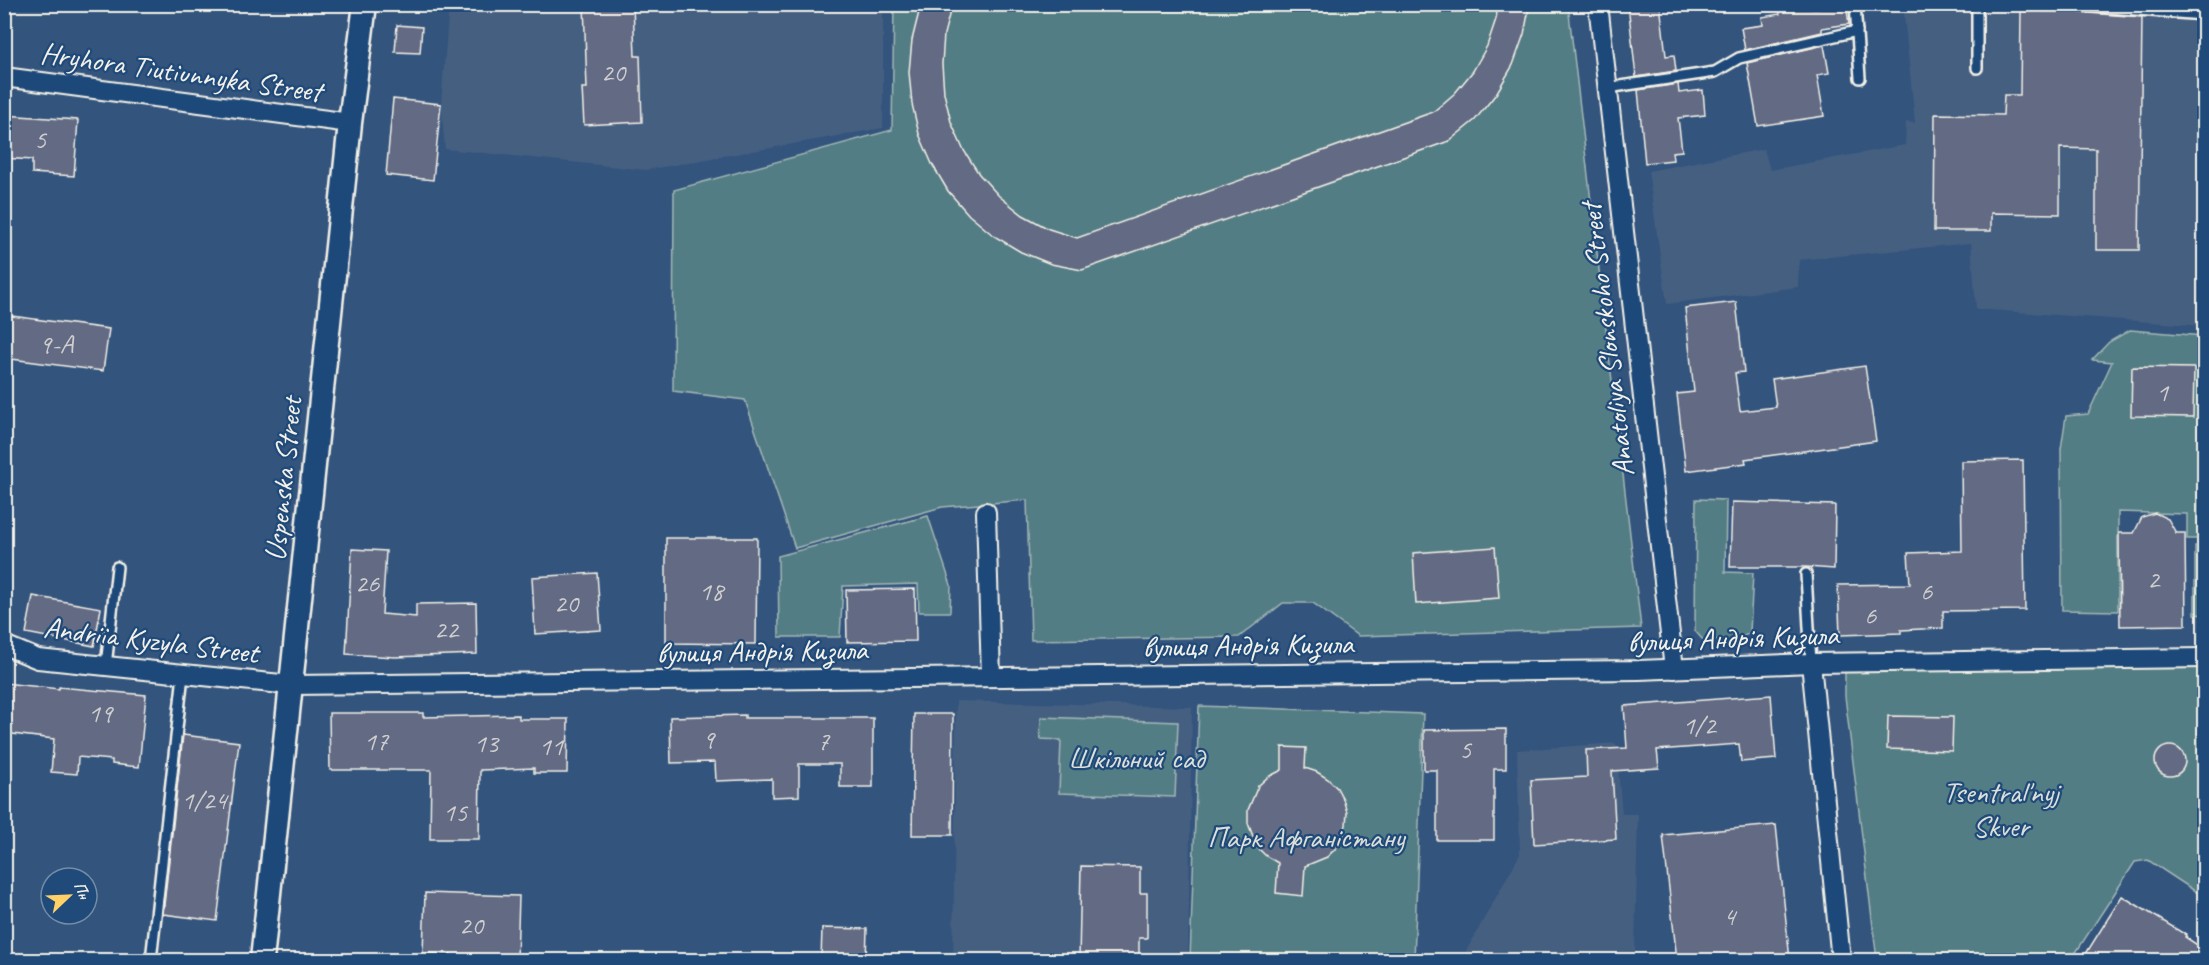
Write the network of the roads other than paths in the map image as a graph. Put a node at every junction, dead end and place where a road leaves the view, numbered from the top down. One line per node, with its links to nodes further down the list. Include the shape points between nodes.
1 (365, 4): 12 (street, Uspenska Street)
2 (1598, 4): 11 (street, Anatoliya Slonskoho Street)
3 (1855, 4): 7 (lane)
4 (1977, 4): 8 (lane)
5 (2057, 4): 6 (lane)
6 (2205, 15)
7 (1857, 31): 10 (lane); 11 (lane, via 1739,58 1715,72)
8 (1977, 68)
9 (4, 77): 12 (street, Hryhora Tiutiunnyka Street)
10 (1860, 78)
11 (1607, 88): 20 (street, Anatoliya Slonskoho Street)
12 (350, 123): 23 (street, Uspenska Street)
13 (986, 512): 22 (street)
14 (117, 567): 19 (lane)
15 (1806, 574): 18 (lane)
16 (4, 645): 19 (street, Andriia Kyzyla Street, via 38,659)
17 (2205, 658): 18 (street, вулиця Андрія Кизила)
18 (1811, 663): 20 (street, вулиця Андрія Кизила); 26 (street)
19 (106, 666): 21 (street, Andriia Kyzyla Street)
20 (1674, 669): 22 (street, вулиця Андрія Кизила)
21 (183, 675): 23 (street, Andriia Kyzyla Street); 24 (lane)
22 (991, 677): 23 (street, вулиця Андрія Кизила)
23 (291, 686): 25 (street, Uspenska Street)
24 (151, 960)
25 (262, 960)
26 (1841, 960)

